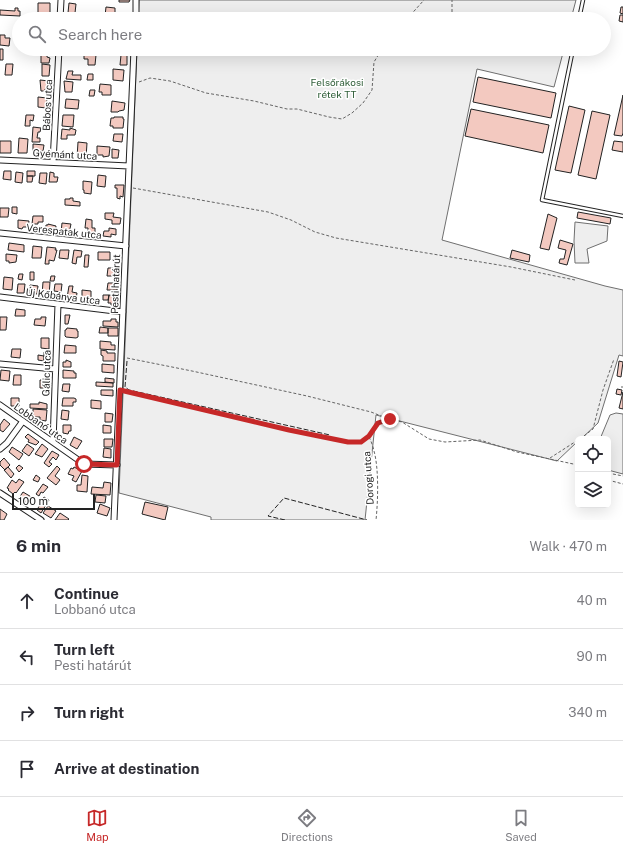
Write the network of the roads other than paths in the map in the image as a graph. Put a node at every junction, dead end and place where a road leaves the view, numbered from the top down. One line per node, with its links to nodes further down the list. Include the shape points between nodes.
1 (61, 0): 4 (street)
2 (136, 0): 5 (street)
3 (583, 0): 6 (lane)
4 (60, 12)
5 (136, 12)
6 (580, 12)
7 (59, 56): 11 (street, Bábos utca)
8 (134, 56): 12 (street, Pesti határút)
9 (572, 56): 13 (lane, via 542,200)
10 (0, 160): 11 (street, Gyémánt utca)
11 (53, 162): 12 (street, Gyémánt utca)
12 (129, 166): 15 (street, Pesti határút)
13 (623, 215)
14 (0, 233): 15 (street, Verespatak utca)
15 (126, 246): 18 (street, Pesti határút)
16 (0, 297): 17 (street, Új Kőbánya utca)
17 (58, 304): 18 (street, Új Kőbánya utca); 20 (street, Gálic utca)
18 (123, 312): 25 (street, Pesti határút)
19 (0, 364): 20 (street)
20 (55, 369): 23 (street, Gálic utca)
21 (0, 405): 22 (street, Lobbanó utca)
22 (23, 421): 23 (street, Lobbanó utca); 24 (street)
23 (53, 442): 25 (street, Lobbanó utca, via 84,464)
24 (0, 449)
25 (117, 465): 28 (street, Pesti határút)
26 (0, 492): 27 (street)
27 (41, 520)
28 (114, 520)

